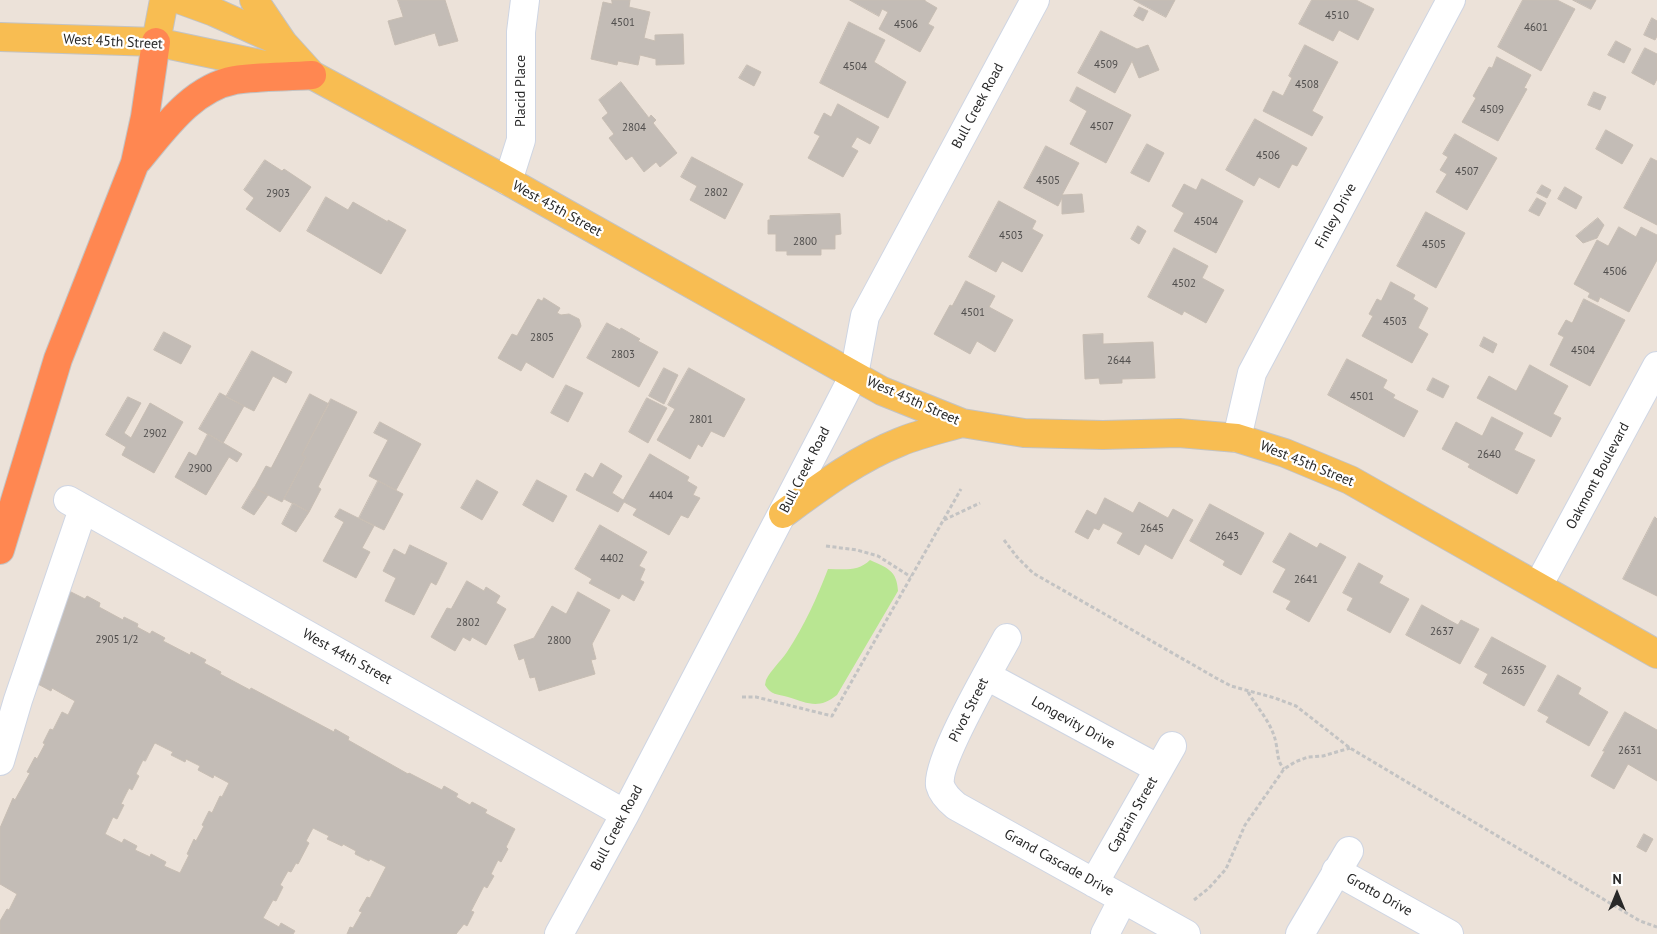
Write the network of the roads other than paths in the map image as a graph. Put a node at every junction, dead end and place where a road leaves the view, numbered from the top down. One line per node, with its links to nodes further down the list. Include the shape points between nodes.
1 (164, 0): 8 (main road)
2 (181, 0): 9 (main road, West 45th Street)
3 (254, 0): 9 (main road)
4 (525, 0): 12 (street, Placid Place, via 521,32 521,140)
5 (1035, 0): 14 (street, Bull Creek Road, via 864,316)
6 (1451, 0): 16 (street, Finley Drive, via 1252,373)
7 (0, 37): 8 (main road, West 45th Street)
8 (156, 42): 10 (main road, West 45th Street); 11 (highway)
9 (283, 43): 10 (main road, West 45th Street)
10 (312, 75): 11 (highway, via 234,80 208,90 185,106); 12 (main road, West 45th Street)
11 (135, 163): 18 (highway, via 58,359)
12 (508, 181): 14 (main road, West 45th Street)
13 (1657, 366): 19 (street, Oakmont Boulevard)
14 (854, 374): 15 (main road, West 45th Street, via 882,391); 17 (street, Bull Creek Road)
15 (962, 423): 16 (main road, West 45th Street, via 1024,433 1179,433); 17 (main road, via 901,441 864,458)
16 (1237, 438): 19 (main road, West 45th Street, via 1285,453 1350,480)
17 (783, 514): 26 (street, Bull Creek Road)
18 (0, 550)
19 (1538, 586): 21 (main road, West 45th Street)
20 (1007, 638): 22 (street, Pivot Street)
21 (1657, 654)
22 (987, 676): 23 (street, Longevity Drive); 25 (street, Pivot Street, via 946,754)
23 (1165, 758): 27 (street, Captain Street)
24 (0, 761): 26 (street, West 44th Street, via 76,505)
25 (940, 785): 27 (street, Grand Cascade Drive, via 956,806)
26 (625, 814): 29 (street, Bull Creek Road)
27 (1094, 883): 28 (street, Grand Cascade Drive)
28 (1123, 899): 30 (street); 31 (street, Grand Cascade Drive)
29 (559, 934)
30 (1105, 934)
31 (1186, 934)
32 (1300, 934): 33 (street, Grotto Drive, via 1343,861)
33 (1449, 934)

